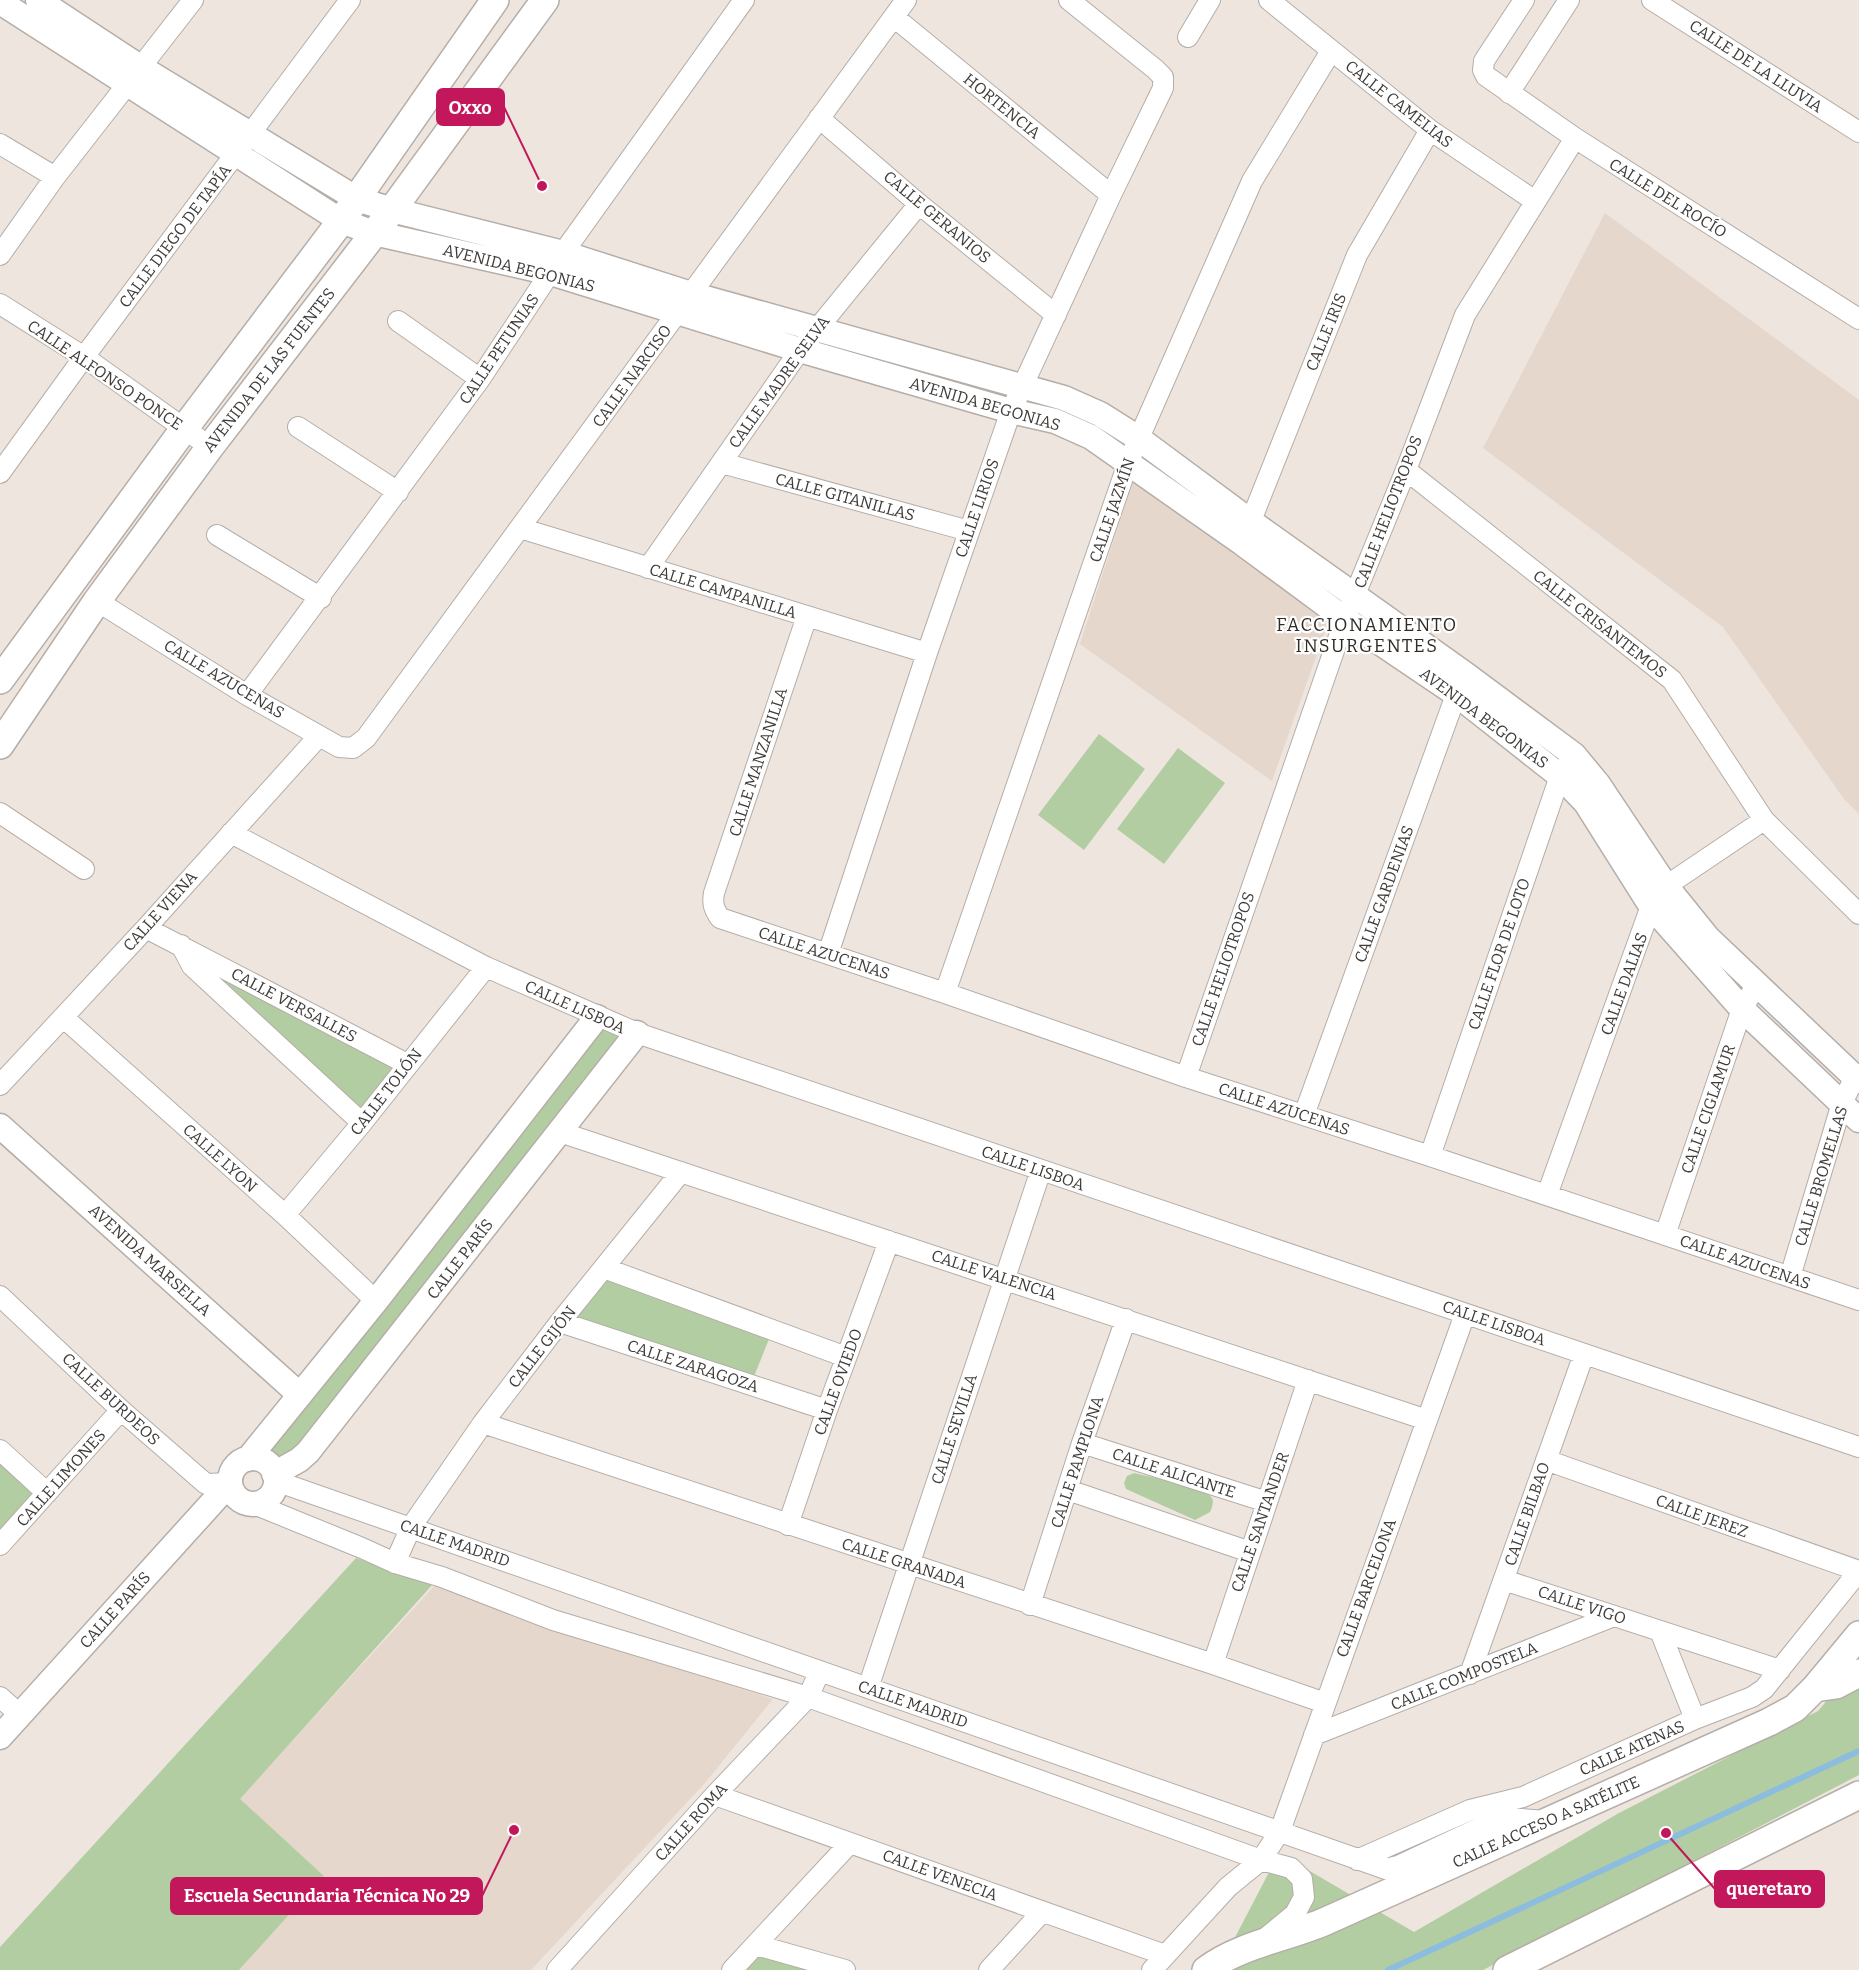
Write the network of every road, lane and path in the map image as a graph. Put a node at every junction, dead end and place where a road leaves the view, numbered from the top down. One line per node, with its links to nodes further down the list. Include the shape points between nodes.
1 (38, 0): 18 (street, AVENIDA BEGONIAS)
2 (193, 0): 18 (street)
3 (350, 0): 23 (street, CALLE DIEGO DE TAPÍA)
4 (495, 0): 29 (main road, AVENIDA DE LAS FUENTES)
5 (545, 0): 32 (main road, AVENIDA DE LAS FUENTES)
6 (744, 0): 36 (street, CALLE PETUNIAS)
7 (906, 0): 15 (street, CALLE NARCISO)
8 (1069, 0): 28 (street, CALLE LIRIOS, via 1163,77 1162,88)
9 (1210, 0): 16 (street)
10 (1269, 0): 17 (street, CALLE CAMELIAS)
11 (1524, 0): 19 (street, CALLE DEL ROCÍO, via 1484,61 1486,76)
12 (1569, 0): 19 (street)
13 (1652, 0): 22 (street, CALLE DE LA LLUVIA)
14 (0, 2): 18 (street, AVENIDA BEGONIAS)
15 (894, 17): 20 (street, CALLE NARCISO); 28 (street, HORTENCIA)
16 (1188, 37)
17 (1331, 51): 21 (street, CALLE CAMELIAS); 50 (street, CALLE JAZMÍN, via 1252,181)
18 (134, 75): 23 (street, AVENIDA BEGONIAS); 26 (street, AVENIDA BEGONIAS); 27 (street)
19 (1509, 93): 24 (street, CALLE DEL ROCÍO)
20 (819, 118): 31 (street, CALLE GERANIOS); 37 (street, CALLE NARCISO)
21 (1430, 130): 30 (street, CALLE CAMELIAS); 59 (street, CALLE IRIS, via 1357,255)
22 (1859, 132)
23 (251, 134): 26 (street, CALLE DIEGO DE TAPÍA); 29 (street, AVENIDA BEGONIAS)
24 (1575, 138): 30 (street, CALLE HELIOTROPOS); 40 (street, CALLE DEL ROCÍO)
25 (0, 144): 27 (street)
26 (237, 154): 33 (street, AVENIDA BEGONIAS); 44 (street, CALLE DIEGO DE TAPÍA)
27 (55, 177): 35 (street)
28 (1110, 195): 39 (street, CALLE LIRIOS)
29 (357, 199): 32 (street, AVENIDA BEGONIAS); 33 (main road, AVENIDA DE LAS FUENTES)
30 (1535, 201): 54 (street, CALLE HELIOTROPOS, via 1465,315)
31 (919, 204): 39 (street, CALLE GERANIOS); 42 (street, CALLE MADRE SELVA)
32 (392, 210): 34 (main road, AVENIDA DE LAS FUENTES); 36 (street, AVENIDA BEGONIAS)
33 (341, 221): 34 (street, AVENIDA BEGONIAS); 49 (main road, AVENIDA DE LAS FUENTES)
34 (374, 233): 36 (street, AVENIDA BEGONIAS); 51 (main road, AVENIDA DE LAS FUENTES)
35 (0, 255)
36 (557, 263): 37 (street, AVENIDA BEGONIAS); 45 (street, CALLE PETUNIAS)
37 (685, 303): 42 (street, AVENIDA BEGONIAS); 43 (street, AVENIDA BEGONIAS); 57 (street, CALLE NARCISO)
38 (0, 304): 44 (street, CALLE ALFONSO PONCE)
39 (1056, 315): 46 (street, CALLE LIRIOS)
40 (1859, 319)
41 (398, 321): 45 (street)
42 (816, 329): 43 (street, CALLE MADRE SELVA); 46 (street, AVENIDA BEGONIAS)
43 (800, 350): 47 (street, AVENIDA BEGONIAS); 52 (street, CALLE MADRE SELVA)
44 (84, 357): 49 (street, CALLE ALFONSO PONCE); 55 (street, CALLE DIEGO DE TAPÍA)
45 (480, 380): 56 (street, CALLE PETUNIAS)
46 (1022, 387): 47 (street, CALLE LIRIOS); 50 (street, AVENIDA BEGONIAS, via 1065,398)
47 (1011, 411): 53 (street, AVENIDA BEGONIAS, via 1055,421 1091,437); 58 (street, CALLE LIRIOS)
48 (298, 427): 56 (street)
49 (184, 429): 51 (street, CALLE ALFONSO PONCE); 68 (main road, AVENIDA DE LAS FUENTES)
50 (1138, 438): 53 (street, CALLE JAZMÍN); 59 (street, AVENIDA BEGONIAS)
51 (210, 447): 64 (main road, AVENIDA DE LAS FUENTES)
52 (722, 463): 58 (street, CALLE GITANILLAS); 61 (street, CALLE MADRE SELVA)
53 (1128, 463): 59 (street, AVENIDA BEGONIAS); 89 (street, CALLE JAZMÍN)
54 (1406, 470): 62 (street, CALLE HELIOTROPOS); 77 (street, CALLE CRISANTEMOS, via 1672,680)
55 (0, 473)
56 (398, 492): 63 (street, CALLE PETUNIAS)
57 (519, 528): 61 (street, CALLE CAMPANILLA); 73 (street, CALLE NARCISO, via 366,738)
58 (969, 531): 67 (street, CALLE LIRIOS)
59 (1246, 532): 62 (street, AVENIDA BEGONIAS); 66 (street, AVENIDA BEGONIAS)
60 (217, 535): 63 (street)
61 (648, 568): 65 (street, CALLE CAMPANILLA)
62 (1356, 596): 66 (street, CALLE HELIOTROPOS); 69 (street, AVENIDA BEGONIAS)
63 (321, 598): 70 (street, CALLE PETUNIAS)
64 (97, 601): 70 (street, CALLE AZUCENAS); 72 (main road, AVENIDA DE LAS FUENTES)
65 (807, 616): 67 (street, CALLE CAMPANILLA); 82 (street, CALLE MANZANILLA, via 714,893)
66 (1345, 619): 69 (street, AVENIDA BEGONIAS); 95 (street, CALLE HELIOTROPOS)
67 (927, 653): 86 (street, CALLE LIRIOS)
68 (0, 680)
69 (1460, 684): 74 (street, AVENIDA BEGONIAS); 75 (street, AVENIDA BEGONIAS); 99 (street, CALLE GARDENIAS)
70 (247, 695): 71 (street, CALLE AZUCENAS)
71 (319, 736): 73 (street, CALLE AZUCENAS, via 339,747); 78 (street, CALLE VIENA)
72 (0, 745)
73 (353, 748)
74 (1574, 755): 75 (street, CALLE FLOR DE LOTO); 80 (street, AVENIDA BEGONIAS)
75 (1560, 776): 81 (street, AVENIDA BEGONIAS, via 1586,803); 103 (street, CALLE FLOR DE LOTO)
76 (0, 813): 79 (street)
77 (1764, 820): 80 (street, CALLE DALIAS); 83 (street, CALLE CRISANTEMOS)
78 (231, 833): 84 (street, CALLE VIENA); 87 (street, CALLE LISBOA)
79 (84, 869)
80 (1666, 886): 81 (street, CALLE DALIAS); 88 (street, AVENIDA BEGONIAS, via 1708,938)
81 (1652, 906): 90 (street, AVENIDA BEGONIAS); 106 (street, CALLE DALIAS)
82 (714, 909): 86 (street, CALLE AZUCENAS, via 720,918)
83 (1859, 915)
84 (146, 928): 85 (street, CALLE VERSALLES); 91 (street, CALLE VIENA)
85 (181, 945): 94 (street, CALLE VERSALLES); 100 (street, CALLE VERSALLES, via 192,966)
86 (828, 954): 89 (street, CALLE AZUCENAS)
87 (486, 968): 92 (street, CALLE LISBOA); 94 (street, CALLE TOLÓN)
88 (1757, 984): 90 (street, CALLE CIGLAMUR); 96 (street, AVENIDA BEGONIAS)
89 (945, 993): 95 (street, CALLE AZUCENAS)
90 (1743, 1009): 98 (street, AVENIDA BEGONIAS); 108 (street, CALLE CIGLAMUR)
91 (63, 1017): 97 (street, CALLE VIENA); 107 (street, CALLE LYON)
92 (597, 1017): 93 (street, CALLE LISBOA); 115 (street)
93 (637, 1033): 102 (street, CALLE PARÍS); 104 (street, CALLE LISBOA)
94 (407, 1064): 100 (street, CALLE TOLÓN)
95 (1186, 1077): 99 (street, CALLE AZUCENAS)
96 (1857, 1079): 98 (street, CALLE BROMELLAS)
97 (0, 1085)
98 (1851, 1111): 111 (street, CALLE BROMELLAS)
99 (1304, 1115): 103 (street, CALLE AZUCENAS)
100 (362, 1123): 107 (street, CALLE TOLÓN)
101 (0, 1126): 122 (street, AVENIDA MARSELLA)
102 (560, 1132): 105 (street, CALLE VALENCIA); 132 (street, CALLE PARÍS, via 308,1452)
103 (1430, 1156): 106 (street, CALLE AZUCENAS)
104 (1041, 1170): 112 (street, CALLE SEVILLA); 116 (street, CALLE LISBOA)
105 (681, 1172): 109 (street, CALLE VALENCIA); 110 (street, CALLE GIJÓN)
106 (1547, 1196): 108 (street, CALLE AZUCENAS)
107 (285, 1215): 115 (street, CALLE LYON)
108 (1665, 1235): 111 (street, CALLE AZUCENAS)
109 (889, 1241): 112 (street, CALLE VALENCIA); 120 (street, CALLE OVIEDO)
110 (604, 1268): 118 (street, CALLE GIJÓN); 120 (street)
111 (1790, 1277): 114 (street, CALLE AZUCENAS)
112 (1004, 1279): 117 (street, CALLE VALENCIA); 143 (street, CALLE SEVILLA)
113 (0, 1296): 123 (street, CALLE BURDEOS)
114 (1859, 1300)
115 (376, 1301): 122 (street)
116 (1465, 1314): 119 (street, CALLE LISBOA); 125 (street, CALLE BARCELONA)
117 (1126, 1319): 121 (street, CALLE VALENCIA); 127 (street, CALLE PAMPLONA)
118 (560, 1322): 124 (street, CALLE ZARAGOZA); 126 (street, CALLE GIJÓN)
119 (1584, 1354): 128 (street, CALLE LISBOA); 131 (street, CALLE BILBAO)
120 (846, 1357): 124 (street, CALLE OVIEDO)
121 (1308, 1380): 125 (street, CALLE VALENCIA); 136 (street, CALLE SANTANDER)
122 (300, 1395): 130 (street)
123 (121, 1410): 133 (street, CALLE BURDEOS, via 206,1484); 135 (street, CALLE LIMONES)
124 (827, 1410): 138 (street, CALLE OVIEDO)
125 (1427, 1420): 159 (street, CALLE BARCELONA)
126 (483, 1423): 138 (street, CALLE GRANADA); 139 (street, CALLE GIJÓN)
127 (1082, 1443): 134 (street, CALLE PAMPLONA); 136 (street, CALLE ALICANTE)
128 (1859, 1447)
129 (0, 1450): 135 (street)
130 (248, 1459): 132 (street, via 259,1459 268,1465); 133 (street, via 234,1468)
131 (1546, 1460): 144 (street, CALLE JEREZ); 145 (street, CALLE BILBAO)
132 (275, 1477): 137 (street, via 273,1492 265,1501); 139 (street, CALLE MADRID)
133 (230, 1483): 137 (street, via 238,1499); 160 (street, CALLE PARÍS)
134 (1068, 1490): 141 (street); 146 (street, CALLE PAMPLONA)
135 (48, 1492): 140 (street, CALLE LIMONES)
136 (1267, 1502): 141 (street, CALLE SANTANDER)
137 (254, 1504): 142 (street, CALLE MADRID)
138 (788, 1525): 143 (street, CALLE GRANADA)
139 (411, 1527): 142 (street, CALLE GIJÓN); 152 (street, CALLE MADRID)
140 (0, 1544)
141 (1250, 1552): 150 (street, CALLE SANTANDER)
142 (395, 1563): 158 (street, CALLE MADRID, via 553,1620)
143 (909, 1565): 146 (street, CALLE GRANADA); 155 (street, CALLE SEVILLA)
144 (1859, 1571): 151 (street, CALLE ATENAS)
145 (1504, 1580): 147 (street, CALLE VIGO); 154 (street, CALLE BILBAO)
146 (1030, 1605): 150 (street, CALLE GRANADA)
147 (1614, 1616): 148 (street, CALLE VIGO); 154 (street, CALLE COMPOSTELA)
148 (1660, 1631): 151 (street, CALLE VIGO); 161 (street)
149 (1859, 1635): 156 (main road, CALLE ACCESO A SATÉLITE)
150 (1213, 1664): 159 (street, CALLE GRANADA)
151 (1780, 1670): 161 (street, CALLE ATENAS, via 1752,1697)
152 (820, 1671): 155 (street, CALLE MADRID); 158 (street, CALLE ROMA)
153 (1859, 1673): 156 (main road, via 1836,1685)
154 (1470, 1674): 162 (street, CALLE COMPOSTELA)
155 (868, 1688): 167 (street, CALLE MADRID)
156 (1815, 1688): 166 (main road, CALLE ACCESO A SATÉLITE, via 1796,1708 1769,1722)
157 (0, 1697): 160 (street)
158 (808, 1697): 165 (street, CALLE ROMA); 169 (street, CALLE MADRID)
159 (1325, 1703): 162 (street, CALLE BARCELONA)
160 (20, 1715): 163 (street, CALLE PARÍS)
161 (1695, 1719): 170 (street, CALLE ATENAS, via 1524,1797 1470,1810)
162 (1314, 1735): 167 (street, CALLE BARCELONA)
163 (0, 1737)
164 (1859, 1795): 181 (main road)
165 (715, 1796): 168 (street, CALLE VENECIA); 175 (street, CALLE ROMA)
166 (1550, 1821): 170 (street, CALLE MADRID, via 1494,1821 1386,1869); 173 (main road, CALLE ACCESO A SATÉLITE, via 1326,1921)
167 (1280, 1831): 169 (street, CALLE BARCELONA); 170 (street, CALLE MADRID)
168 (850, 1844): 171 (street, CALLE VENECIA); 172 (street)
169 (1261, 1860): 173 (street, CALLE MADRID, via 1291,1868 1302,1879 1304,1897 1295,1914); 174 (street, via 1228,1887)
170 (1357, 1860)
171 (1042, 1912): 174 (street, CALLE VENECIA); 178 (street)
172 (756, 1945): 176 (street); 177 (street)
173 (1257, 1945): 180 (main road, CALLE ACCESO A SATÉLITE)
174 (1165, 1955): 179 (street)
175 (557, 1970)
176 (732, 1970)
177 (845, 1970)
178 (989, 1970)
179 (1152, 1970)
180 (1206, 1970)
181 (1507, 1970)

